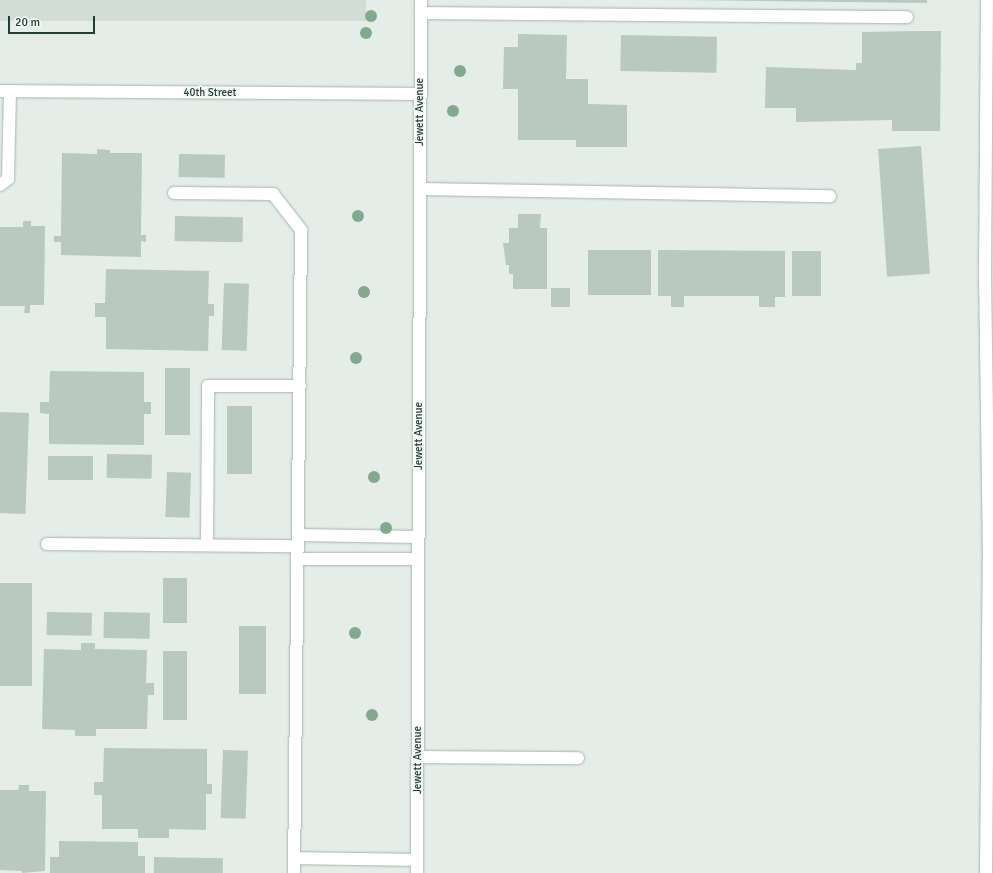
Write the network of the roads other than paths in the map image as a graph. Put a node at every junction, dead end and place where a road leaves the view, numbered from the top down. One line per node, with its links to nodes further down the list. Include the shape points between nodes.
1 (421, 0): 3 (street, Jewett Avenue)
2 (987, 0): 5 (street)
3 (421, 13): 4 (street); 7 (street, Jewett Avenue)
4 (907, 17)
5 (990, 91): 12 (street)
6 (5, 92): 7 (street, 40th Street); 8 (street, via 8,179)
7 (420, 94): 9 (street, Jewett Avenue)
8 (0, 185)
9 (420, 188): 11 (street); 14 (street, Jewett Avenue)
10 (174, 193): 13 (street, via 273,194 301,230)
11 (830, 196)
12 (989, 279): 20 (street)
13 (300, 386): 15 (street); 17 (street, via 208,386)
14 (418, 537): 15 (street); 19 (street, Jewett Avenue)
15 (298, 540): 17 (street); 18 (street)
16 (47, 544): 17 (street)
17 (207, 545)
18 (298, 560): 19 (street); 23 (street)
19 (418, 560): 21 (street, Jewett Avenue)
20 (991, 560): 27 (street)
21 (418, 757): 22 (street); 24 (street, Jewett Avenue)
22 (578, 758)
23 (294, 858): 24 (street); 25 (street)
24 (417, 860): 26 (street, Jewett Avenue)
25 (294, 873)
26 (417, 873)
27 (986, 873)

